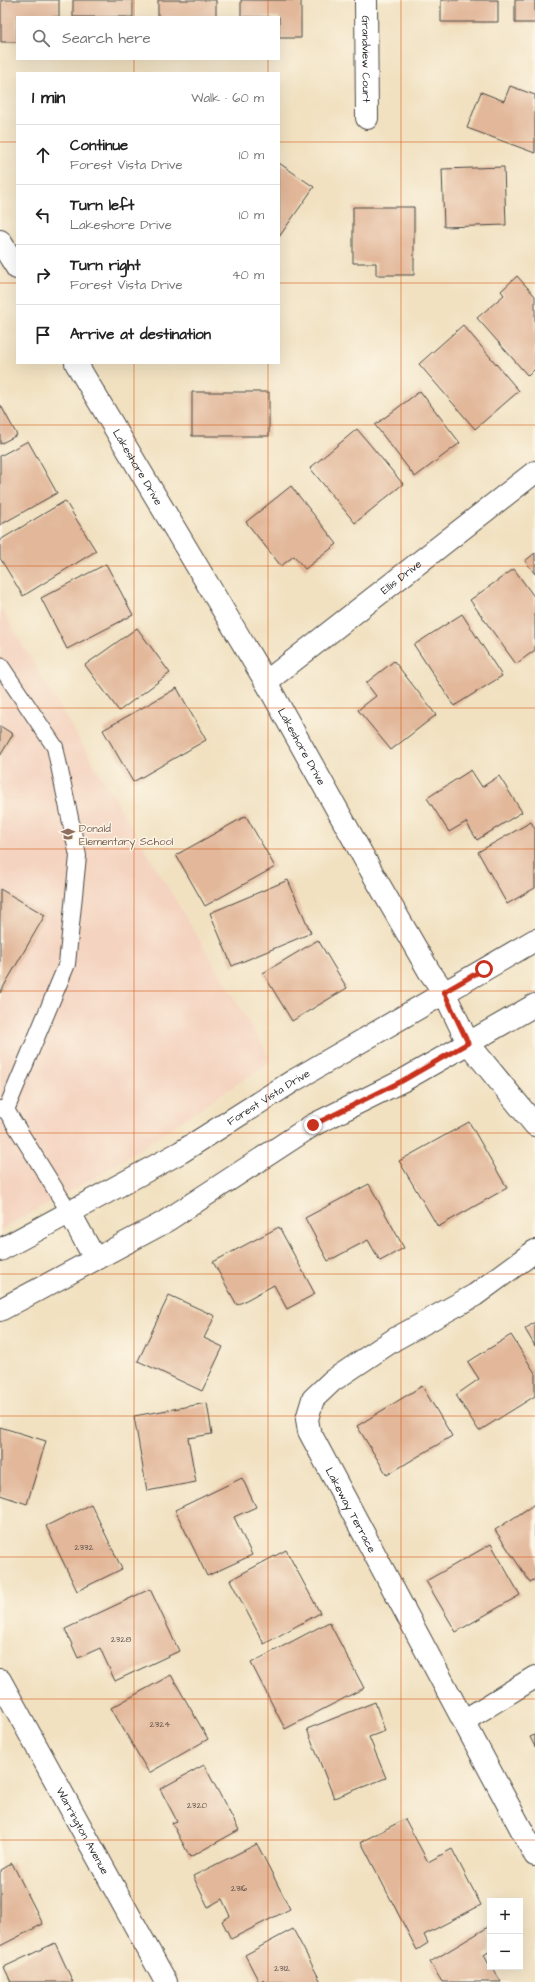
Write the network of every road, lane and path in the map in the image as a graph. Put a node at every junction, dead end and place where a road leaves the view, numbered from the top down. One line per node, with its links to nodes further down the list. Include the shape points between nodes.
1 (366, 0): 2 (street, Grandview Court)
2 (367, 118)
3 (0, 241): 4 (street)
4 (16, 266)
5 (77, 364): 8 (street, Lakeshore Drive)
6 (535, 472): 8 (street, Ellis Drive)
7 (0, 665): 13 (lane, via 55,747 78,856 67,964)
8 (266, 682): 10 (street, Lakeshore Drive, via 429,971)
9 (535, 940): 10 (street, Forest Vista Drive)
10 (444, 992): 12 (street, Lakeshore Drive); 15 (street, Forest Vista Drive, via 293,1081 181,1152)
11 (535, 1005): 12 (street)
12 (468, 1043): 14 (street, Lakeshore Drive); 18 (street, via 402,1081 313,1125 163,1223)
13 (3, 1110): 15 (lane)
14 (535, 1125)
15 (70, 1213): 16 (street, Forest Vista Drive); 18 (street)
16 (0, 1250)
17 (535, 1251): 22 (street, Lakeway Terrace, via 475,1295 395,1339 332,1381 313,1399 308,1410 309,1431)
18 (95, 1259): 19 (street)
19 (0, 1310)
20 (535, 1677): 22 (street)
21 (0, 1680): 24 (street, Warrington Avenue)
22 (465, 1720): 23 (street, Lakeway Terrace)
23 (535, 1855)
24 (166, 1982)

